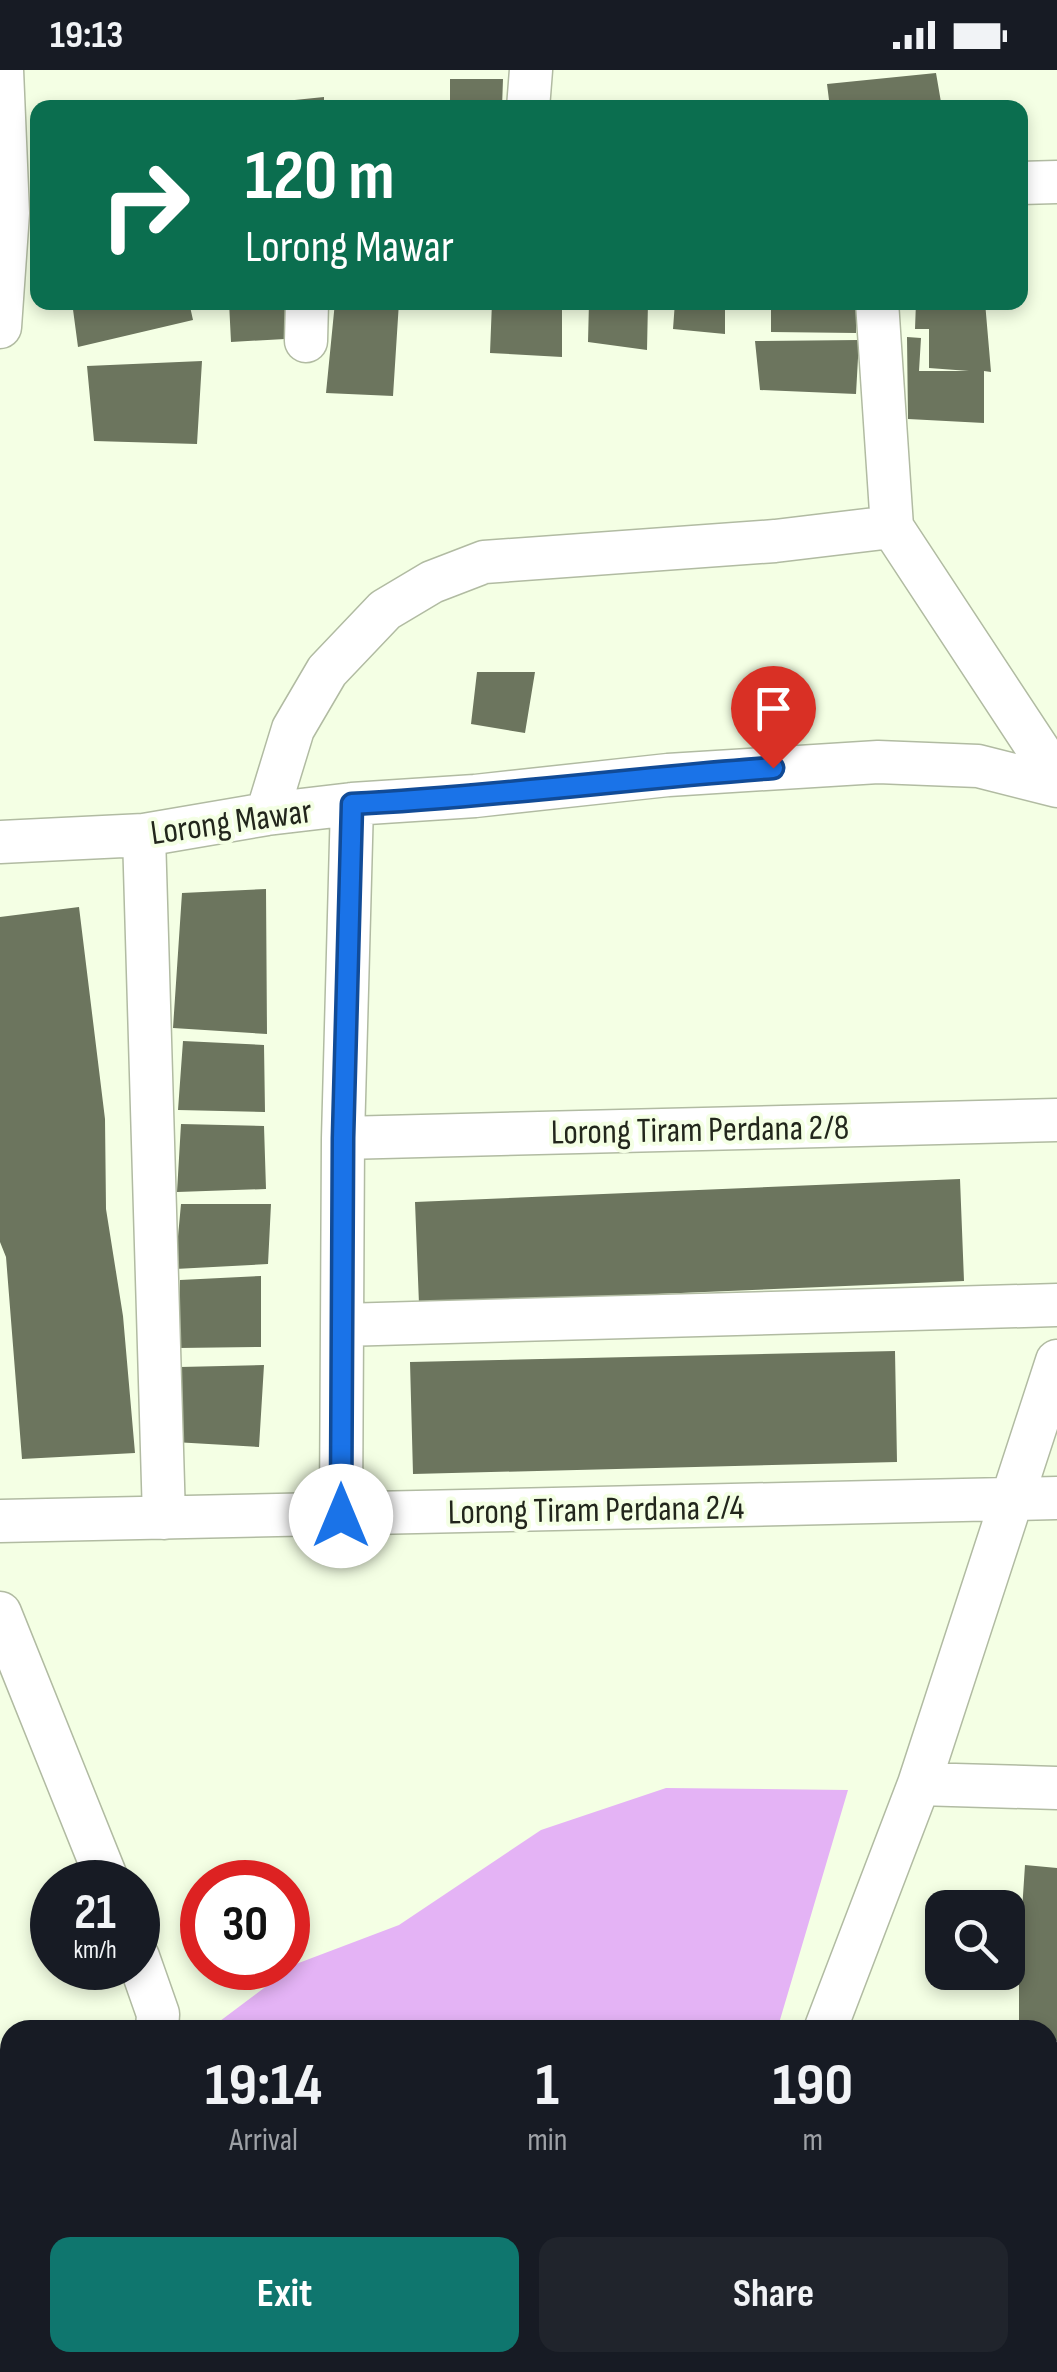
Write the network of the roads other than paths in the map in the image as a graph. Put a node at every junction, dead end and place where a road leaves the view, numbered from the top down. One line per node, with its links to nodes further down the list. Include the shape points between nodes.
1 (2, 70): 7 (street, via 8,213)
2 (531, 70): 3 (street)
3 (529, 100)
4 (1057, 182): 5 (street)
5 (1028, 183)
6 (878, 310): 8 (street)
7 (0, 327)
8 (892, 527): 9 (street); 12 (street, via 484,562 432,582 384,610 327,671 293,729)
9 (1057, 778)
10 (1057, 786): 11 (street, Lorong Mawar, via 978,766 878,762)
11 (352, 804): 12 (street, Lorong Mawar); 16 (street)
12 (267, 814): 13 (street, Lorong Mawar)
13 (144, 835): 14 (street, Lorong Mawar); 23 (street)
14 (0, 842)
15 (1057, 1120): 16 (street, Lorong Tiram Perdana 2/8)
16 (343, 1138): 18 (street)
17 (1057, 1305): 18 (street)
18 (342, 1326): 22 (street)
19 (1057, 1362): 20 (street)
20 (1012, 1498): 21 (street, Lorong Tiram Perdana 2/4); 22 (street, Lorong Tiram Perdana 2/4); 26 (street)
21 (1057, 1498)
22 (341, 1516): 23 (street, Lorong Tiram Perdana 2/4)
23 (164, 1518): 24 (street, Lorong Tiram Perdana 2/4)
24 (0, 1522)
25 (0, 1613): 28 (street)
26 (919, 1784): 27 (street); 31 (street)
27 (1057, 1788)
28 (99, 1860)
29 (150, 1990): 30 (street)
30 (158, 2020)
31 (830, 2020)

